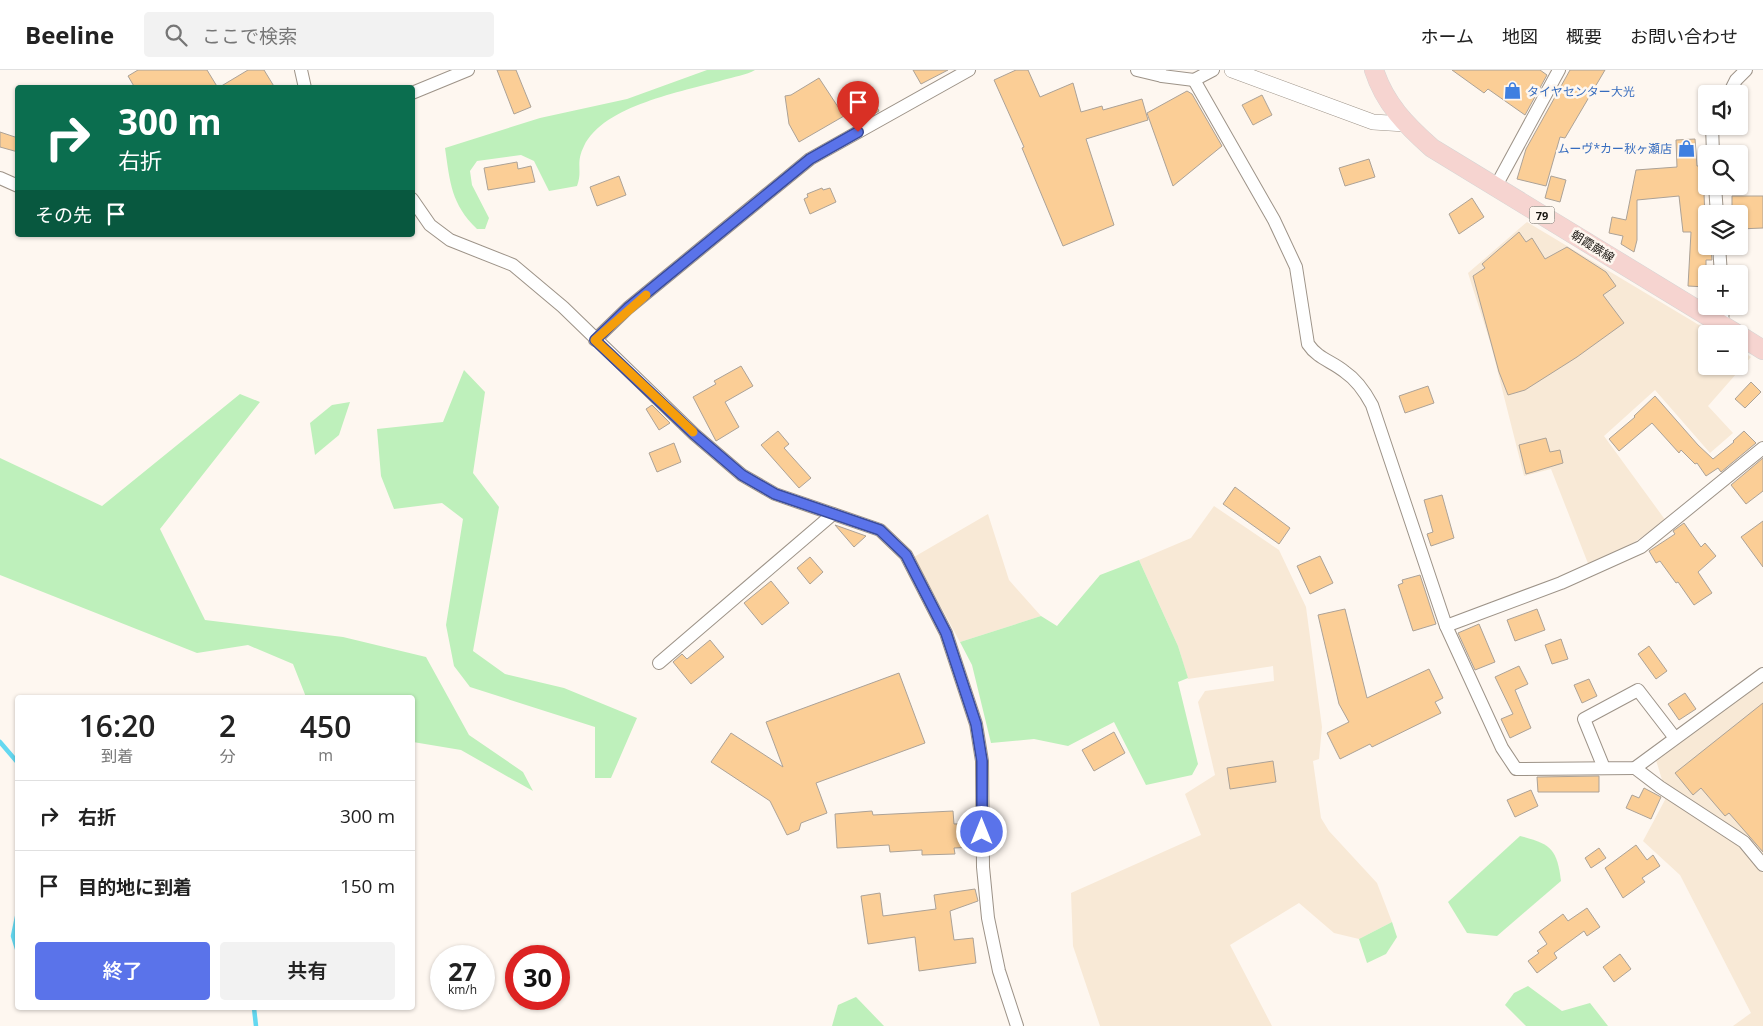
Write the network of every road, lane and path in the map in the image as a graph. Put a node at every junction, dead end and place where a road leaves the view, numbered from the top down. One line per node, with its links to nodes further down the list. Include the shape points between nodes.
1 (301, 70): 12 (street)
2 (468, 70): 14 (street)
3 (969, 70): 22 (street, via 810,159 628,308)
4 (1137, 70): 10 (street)
5 (1213, 70): 11 (street)
6 (1232, 70): 15 (street, via 1373,122)
7 (1374, 70): 15 (main road, 朝霞蕨線 / 79, via 1382,91)
8 (1559, 70): 18 (street)
9 (1746, 70): 13 (street)
10 (1160, 73): 11 (street)
11 (1194, 80): 26 (street, via 1274,220 1296,266 1308,344 1315,354 1345,372 1362,387 1372,405)
12 (304, 85)
13 (1734, 85)
14 (415, 92)
15 (1405, 124): 18 (main road, 朝霞蕨線 / 79, via 1432,148)
16 (0, 178): 17 (street)
17 (15, 185)
18 (1496, 186): 20 (main road, 朝霞蕨線 / 79)
19 (415, 203): 22 (street, via 430,225 450,240 513,265)
20 (1730, 325)
21 (1748, 339): 23 (main road, 朝霞蕨線 / 79)
22 (595, 340): 25 (street, via 742,475 775,494)
23 (1763, 350)
24 (1763, 448): 26 (street, via 1641,546 1561,584)
25 (833, 514): 27 (street); 33 (street, via 880,530 906,555 946,633 976,724 982,761 983,867 988,918 999,971)
26 (1446, 626): 30 (street, via 1502,748 1516,769)
27 (659, 662)
28 (1763, 674): 29 (street)
29 (1675, 738): 30 (street, via 1638,690 1584,719); 31 (street)
30 (1604, 768): 31 (street)
31 (1635, 768): 32 (street, via 1744,842)
32 (1763, 865)
33 (1017, 1026)

